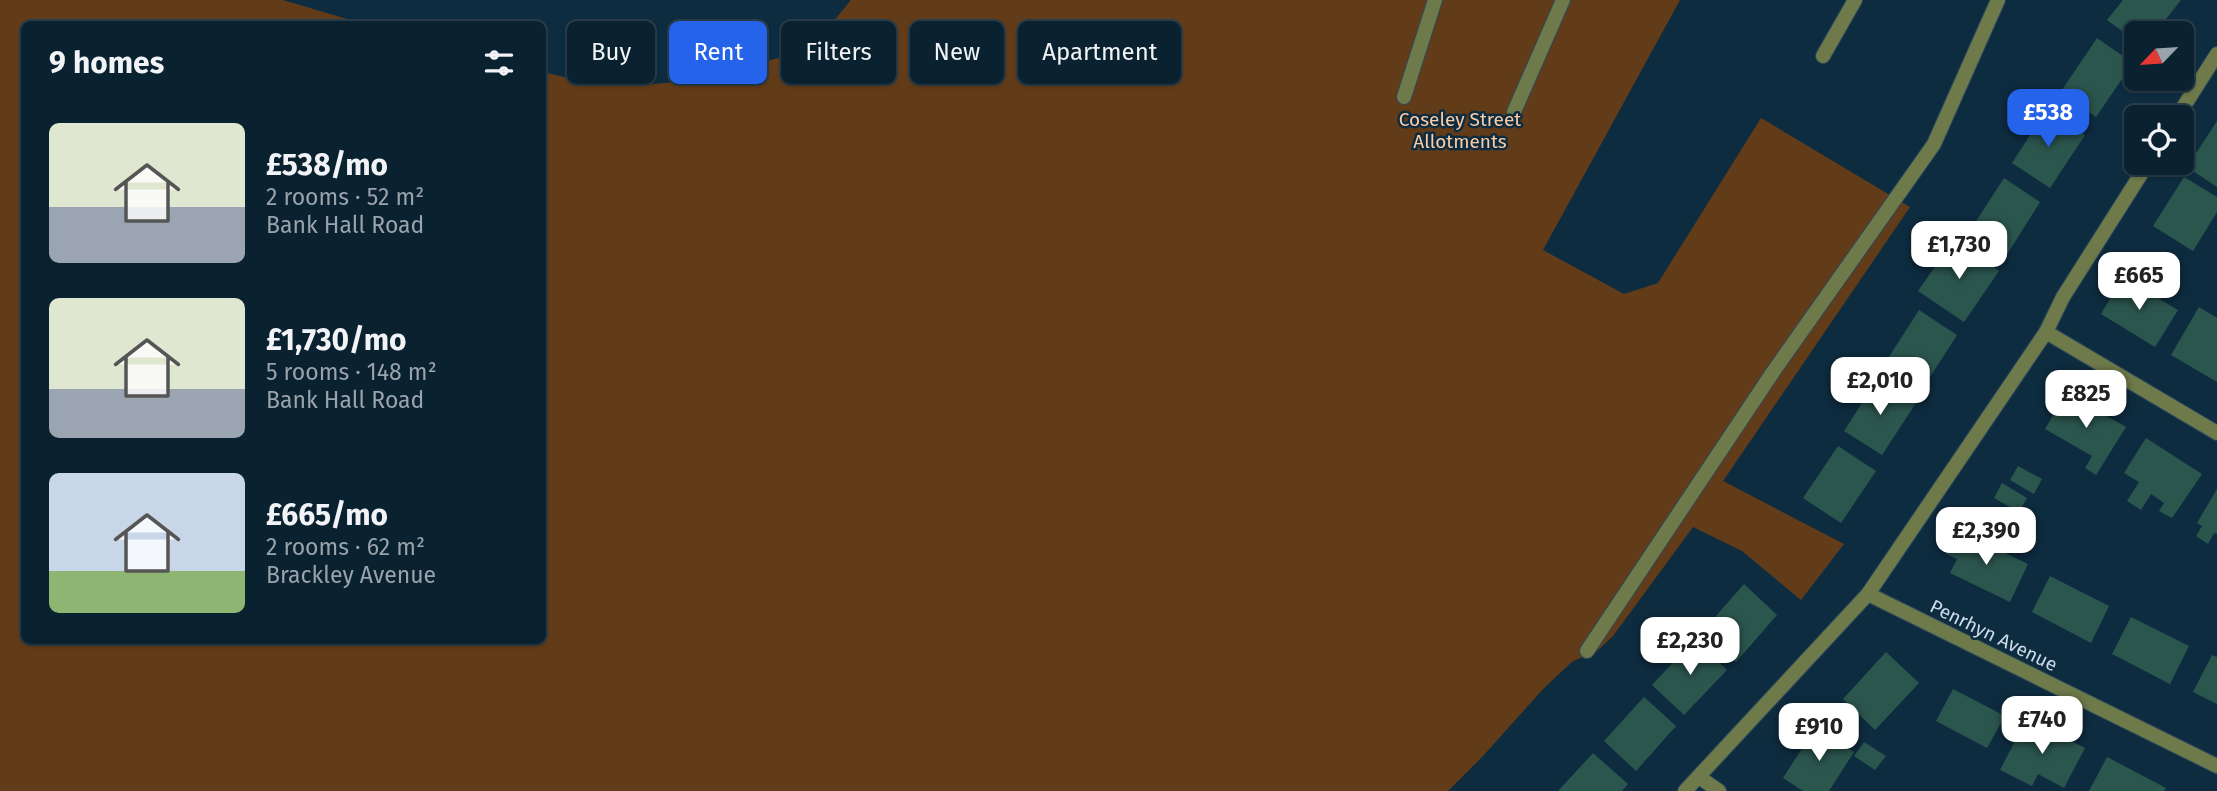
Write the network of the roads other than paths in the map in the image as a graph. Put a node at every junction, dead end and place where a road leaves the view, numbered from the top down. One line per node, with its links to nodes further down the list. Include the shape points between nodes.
1 (1435, 0): 7 (street)
2 (1563, 0): 9 (street)
3 (1855, 0): 6 (street)
4 (1998, 0): 14 (street, via 1934,144 1773,372)
5 (2217, 54): 8 (street)
6 (1823, 56)
7 (1404, 97)
8 (2185, 105)
9 (1514, 112)
10 (2140, 175): 11 (street)
11 (2046, 331): 12 (street); 13 (street)
12 (2217, 433)
13 (1868, 594): 15 (street, Penrhyn Avenue); 16 (street)
14 (1587, 651)
15 (2217, 766)
16 (1699, 777): 17 (street); 18 (street)
17 (1685, 791)
18 (1718, 791)

